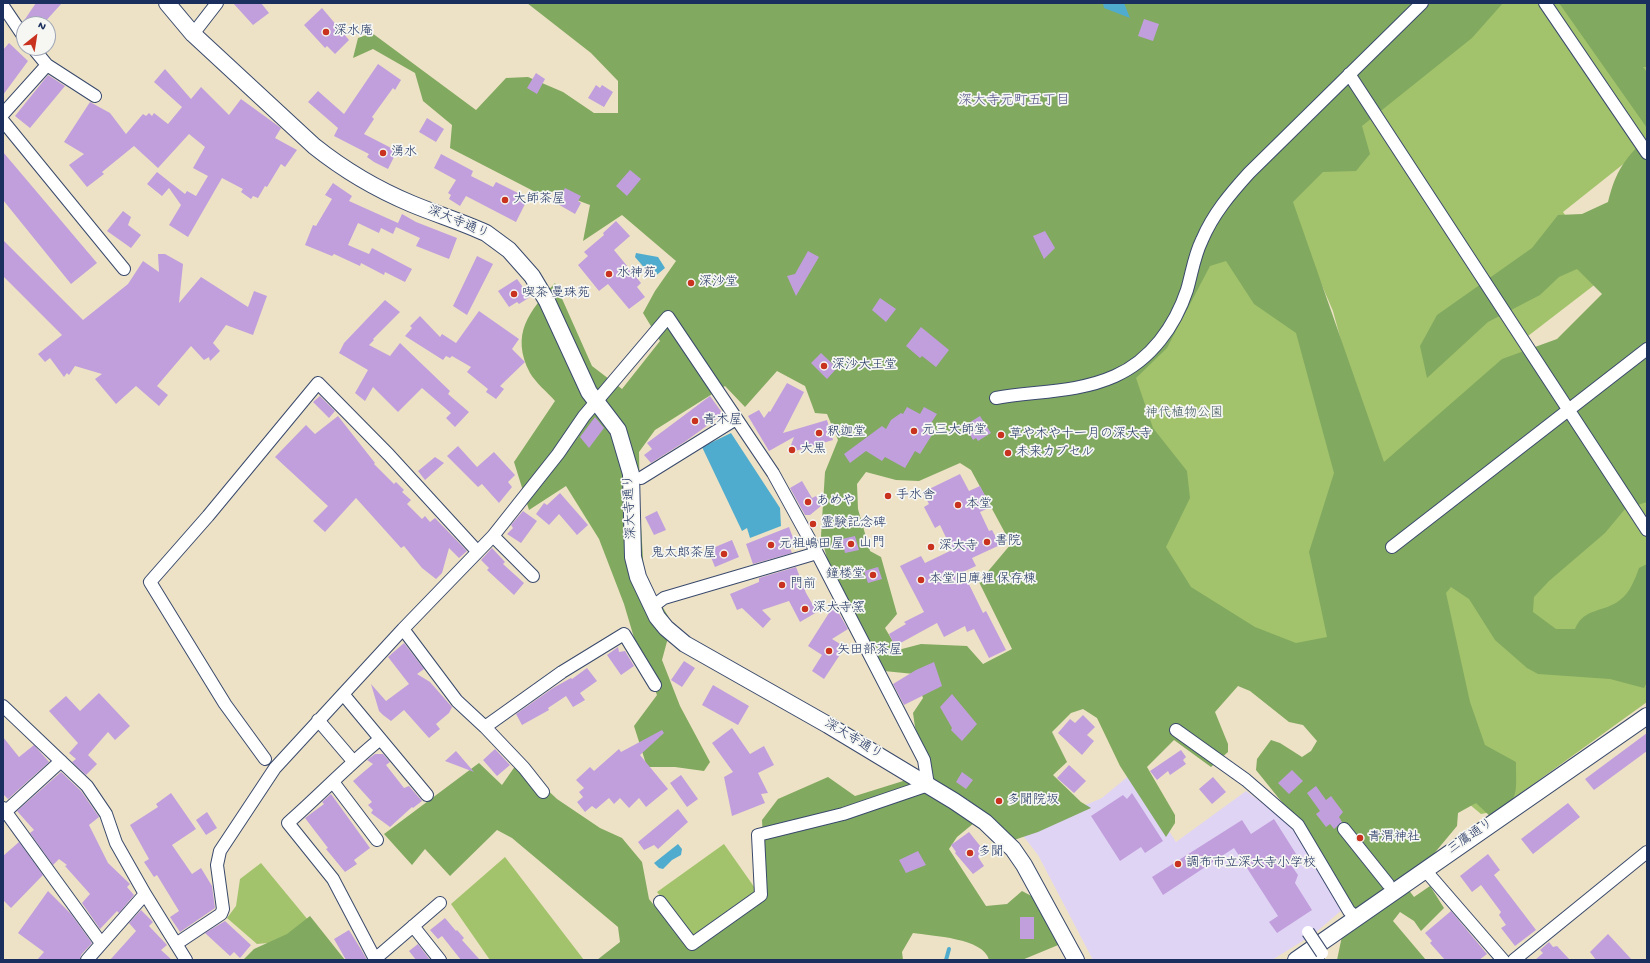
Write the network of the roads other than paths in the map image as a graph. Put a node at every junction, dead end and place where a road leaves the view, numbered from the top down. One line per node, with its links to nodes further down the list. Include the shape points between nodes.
1 (167, 3): 7 (street, 深大寺通り)
2 (217, 3): 7 (street)
3 (1422, 3): 10 (street)
4 (1545, 3): 14 (street)
5 (3, 6): 6 (street)
6 (16, 25)
7 (193, 34): 18 (street, 深大寺通り, via 329,159 388,194 470,226 509,250 540,288 589,392)
8 (40, 56): 9 (street)
9 (47, 65): 11 (street); 12 (street)
10 (1349, 74): 17 (street, via 1249,173 1219,208 1201,242 1176,317 1152,352 1116,376 1100,381 1057,391); 19 (street)
11 (96, 96)
12 (3, 114)
13 (3, 121): 15 (street)
14 (1647, 153)
15 (124, 269)
16 (1647, 349): 19 (street)
17 (996, 398)
18 (597, 402): 20 (street, via 668,317); 23 (street); 28 (street, 深大寺通り, via 618,430 626,453 631,474 633,557 638,577)
19 (1568, 409): 22 (street); 24 (street)
20 (736, 419): 21 (street); 26 (street, via 773,473)
21 (641, 478)
22 (1647, 530)
23 (493, 536): 25 (street); 27 (street)
24 (1392, 547)
25 (478, 551): 29 (street); 38 (street, via 318,383 150,582 225,704)
26 (817, 553): 28 (street, via 664,598); 42 (street, via 924,760)
27 (533, 576)
28 (652, 607): 42 (street, 深大寺通り, via 666,628 684,644)
29 (403, 629): 31 (street); 35 (street, via 457,701)
30 (655, 684): 35 (street, via 624,634 562,672)
31 (343, 694): 34 (street); 37 (street)
32 (3, 706): 39 (street)
33 (1647, 716): 49 (street, 三鷹通り)
34 (318, 720): 40 (street); 58 (street, via 275,768 220,851 217,865 224,909 221,914)
35 (485, 727): 43 (street)
36 (1176, 730): 54 (street, via 1246,780 1298,825)
37 (379, 740): 40 (street); 44 (street)
38 (265, 758)
39 (61, 761): 45 (street); 51 (street, via 87,786 106,814 116,843)
40 (353, 761): 41 (street)
41 (333, 782): 47 (street); 60 (street, via 288,823 334,879)
42 (928, 785): 52 (street, via 842,814 758,835 761,895 692,944); 64 (street, 深大寺通り, via 985,822 1013,849)
43 (543, 792)
44 (427, 795)
45 (4, 811): 57 (street)
46 (1344, 829): 50 (street)
47 (377, 840)
48 (1647, 852): 67 (street)
49 (1425, 870): 54 (street, 三鷹通り); 66 (street)
50 (1388, 884)
51 (145, 894): 57 (street); 58 (street)
52 (660, 902)
53 (440, 903): 55 (street)
54 (1356, 918): 59 (street, 三鷹通り)
55 (413, 926): 60 (street); 63 (street)
56 (1308, 932): 59 (street, bridge)
57 (102, 943): 61 (street)
58 (176, 944): 62 (street)
59 (1317, 954): 65 (street, 三鷹通り)
60 (375, 959)
61 (87, 960)
62 (186, 960)
63 (440, 960)
64 (1076, 960)
65 (1296, 960)
66 (1503, 960)
67 (1514, 960)

